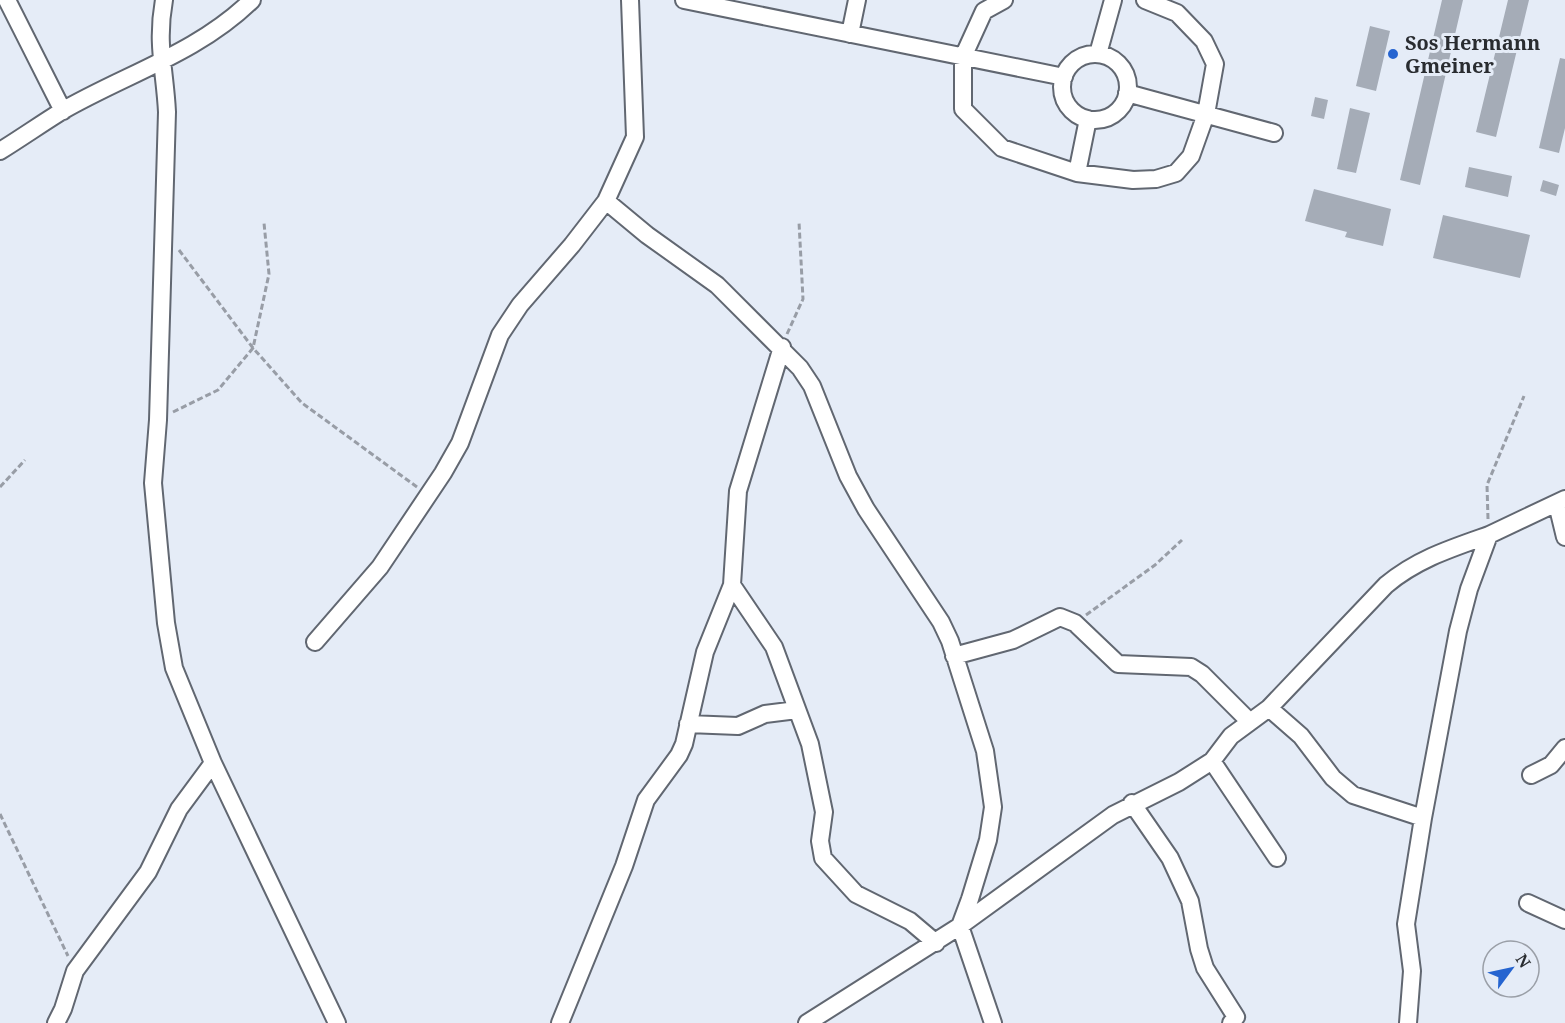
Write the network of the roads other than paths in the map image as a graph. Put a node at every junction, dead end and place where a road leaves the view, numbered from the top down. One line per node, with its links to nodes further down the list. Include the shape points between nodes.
1 (7, 0): 16 (street)
2 (164, 0): 13 (street)
3 (252, 0): 13 (street, via 223,25)
4 (630, 0): 22 (street, via 635,137)
5 (684, 0): 10 (street)
6 (857, 0): 10 (street)
7 (1004, 0): 12 (street, via 984,11)
8 (1113, 0): 11 (street)
9 (1145, 0): 17 (street, via 1177,13 1204,41 1215,64)
10 (850, 34): 12 (street)
11 (1098, 54): 14 (street, via 1077,59); 15 (street, via 1118,64 1124,73)
12 (963, 57): 14 (street); 21 (street, via 963,109 980,129 1002,148)
13 (160, 64): 16 (street); 36 (street, via 166,112 153,483 174,668)
14 (1064, 77): 18 (street, via 1064,99 1070,109)
15 (1127, 93): 17 (street); 18 (street, via 1117,111 1098,120)
16 (63, 111): 20 (street)
17 (1206, 114): 19 (street); 21 (street, via 1191,156 1176,173 1133,180)
18 (1088, 119): 21 (street)
19 (1274, 133)
20 (0, 152)
21 (1077, 173)
22 (606, 201): 23 (street, via 717,285); 28 (street, via 500,335 460,443 380,567)
23 (782, 347): 27 (street, via 738,491); 29 (street, via 812,386 848,476 934,609)
24 (1561, 502): 25 (street); 26 (street)
25 (1489, 535): 30 (street, via 1420,560 1402,571); 39 (street, via 1458,631)
26 (1565, 537)
27 (732, 585): 31 (street, via 774,647); 33 (street, via 705,652)
28 (315, 642)
29 (954, 656): 32 (street, via 1013,640 1055,618 1065,618 1118,664 1184,666 1197,670); 43 (street, via 985,751 993,807 988,840)
30 (1269, 708): 32 (street); 39 (street, via 1301,736 1333,778 1353,795)
31 (797, 710): 33 (street, via 765,714 738,726); 44 (street, via 821,790 823,858 856,894 910,921)
32 (1250, 721): 35 (street, via 1231,736)
33 (688, 724): 48 (street, via 679,755 646,800 624,866)
34 (1565, 748): 37 (street, via 1551,765)
35 (1212, 761): 38 (street, via 1179,782); 40 (street)
36 (213, 763): 46 (street, via 179,808 148,872 75,971); 47 (street)
37 (1531, 775)
38 (1132, 803): 43 (street); 45 (street, via 1170,858 1190,901 1205,968)
39 (1423, 818): 51 (street, via 1406,924 1412,971)
40 (1277, 858)
41 (1528, 903): 42 (street)
42 (1565, 920)
43 (960, 926): 44 (street); 50 (street)
44 (936, 942): 49 (street)
45 (1236, 1021)
46 (56, 1023)
47 (337, 1023)
48 (560, 1023)
49 (807, 1023)
50 (993, 1023)
51 (1408, 1023)

